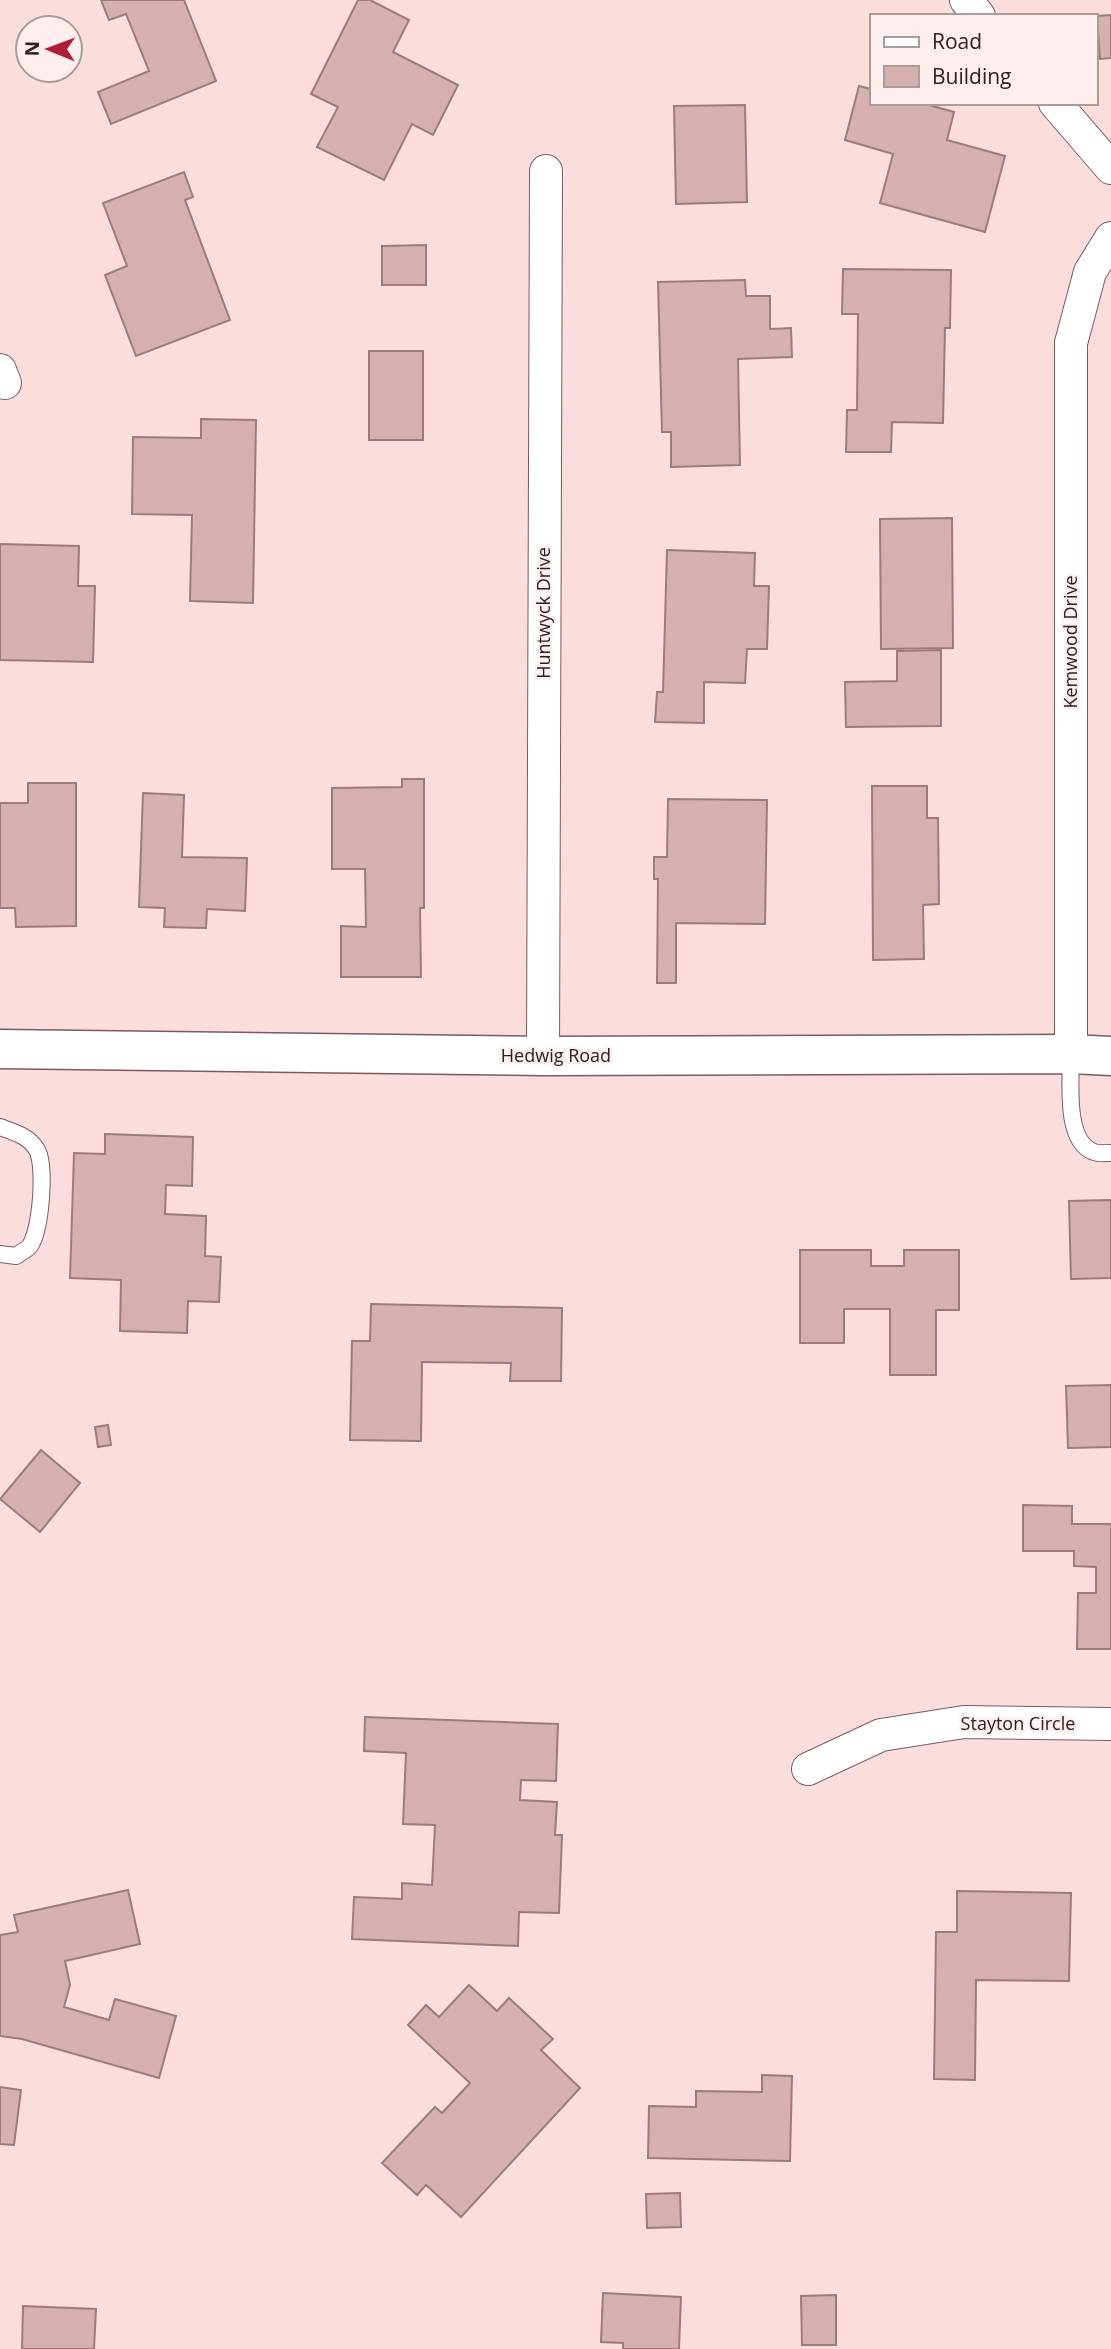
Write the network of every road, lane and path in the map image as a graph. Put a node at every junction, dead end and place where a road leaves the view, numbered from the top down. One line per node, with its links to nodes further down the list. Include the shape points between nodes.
1 (966, 0): 2 (street)
2 (977, 14)
3 (1057, 105): 4 (street)
4 (1111, 168)
5 (546, 171): 9 (street, Huntwyck Drive)
6 (1111, 239): 8 (street, Kemwood Drive, via 1090,272 1071,343)
7 (0, 1049): 9 (street, Hedwig Road)
8 (1071, 1054): 9 (street, Hedwig Road); 10 (street, Hedwig Road); 12 (lane, via 1077,1138 1093,1152)
9 (543, 1056)
10 (1111, 1056)
11 (0, 1127): 13 (lane, via 21,1134 37,1150 43,1174 31,1245 16,1256)
12 (1111, 1153)
13 (0, 1254)
14 (1111, 1724): 15 (street, Stayton Circle, via 964,1722 881,1735)
15 (808, 1769)

